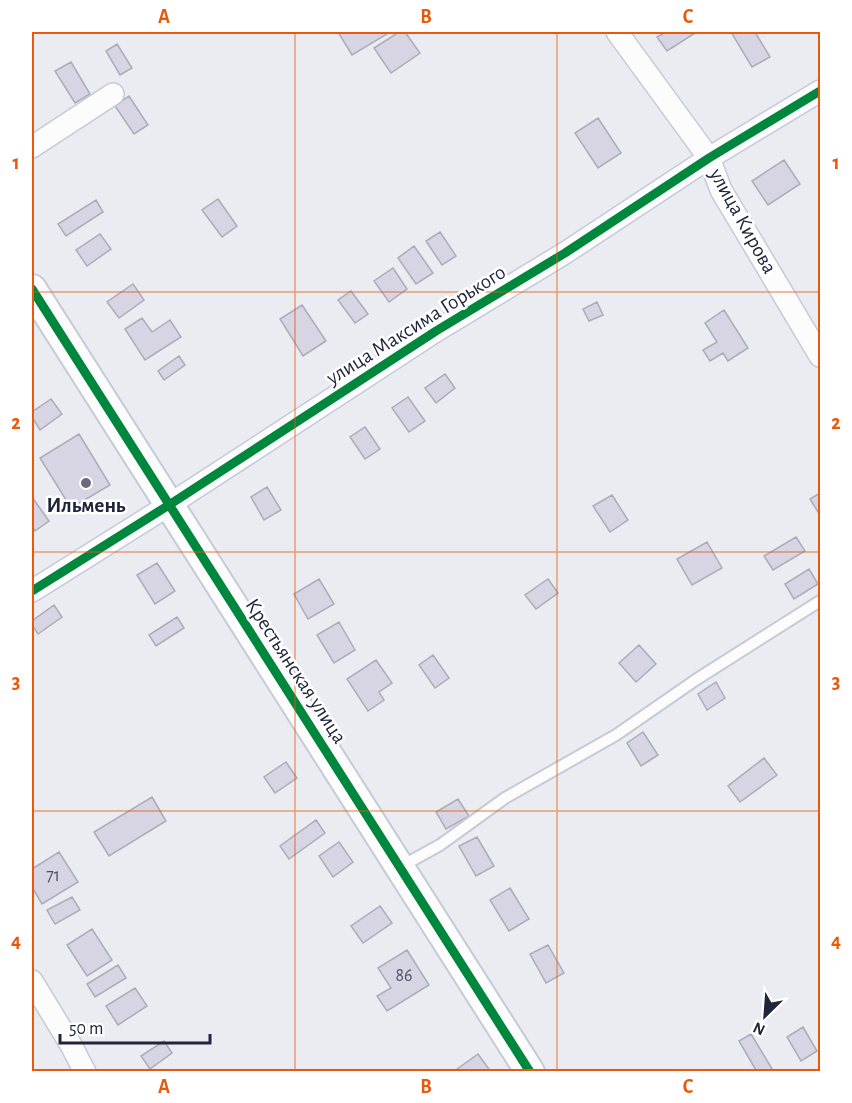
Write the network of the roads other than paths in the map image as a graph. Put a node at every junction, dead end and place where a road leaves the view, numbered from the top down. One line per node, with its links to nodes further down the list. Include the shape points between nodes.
1 (617, 32): 5 (street, улица Кирова)
2 (820, 91): 5 (street, улица Максима Горького)
3 (113, 94): 4 (street)
4 (32, 147)
5 (709, 158): 7 (street, улица Кирова, via 721,190); 8 (street, улица Максима Горького)
6 (32, 290): 8 (street, Крестьянская улица)
7 (820, 356)
8 (168, 505): 9 (street, улица Максима Горького); 11 (street, Крестьянская улица)
9 (32, 591)
10 (820, 601): 11 (lane, via 616,735 506,798 440,845)
11 (400, 867): 14 (street, Крестьянская улица)
12 (32, 981): 13 (street)
13 (86, 1071)
14 (530, 1071)

